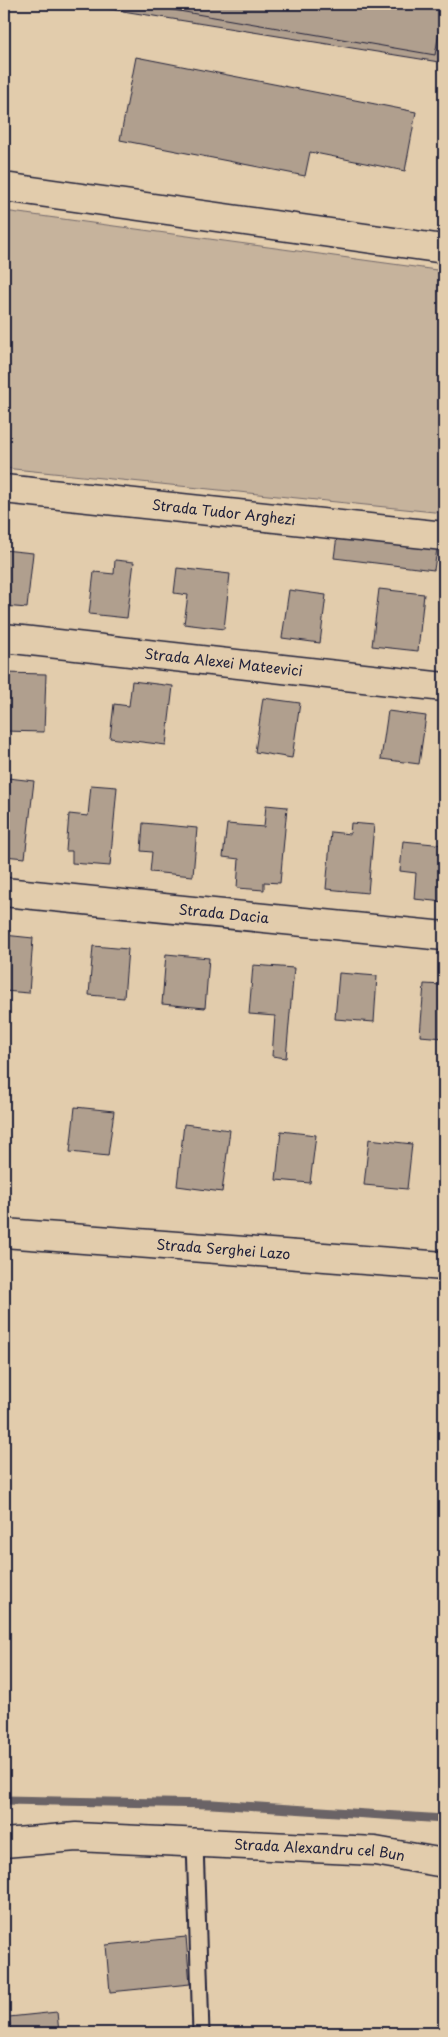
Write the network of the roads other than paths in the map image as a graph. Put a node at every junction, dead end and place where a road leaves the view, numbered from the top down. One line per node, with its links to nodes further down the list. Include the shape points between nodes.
1 (4, 187): 2 (street)
2 (444, 249)
3 (4, 489): 4 (street, Strada Tudor Arghezi)
4 (444, 536)
5 (4, 638): 6 (street, Strada Alexei Mateevici)
6 (444, 688)
7 (4, 892): 8 (street, Strada Dacia)
8 (444, 936)
9 (4, 1233): 10 (street, Strada Serghei Lazo)
10 (444, 1266)
11 (195, 1842): 12 (street, Strada Alexandru cel Bun, via 76,1837); 13 (street, Strada Alexandru cel Bun, via 375,1851); 14 (lane)
12 (4, 1843)
13 (444, 1864)
14 (201, 2033)

